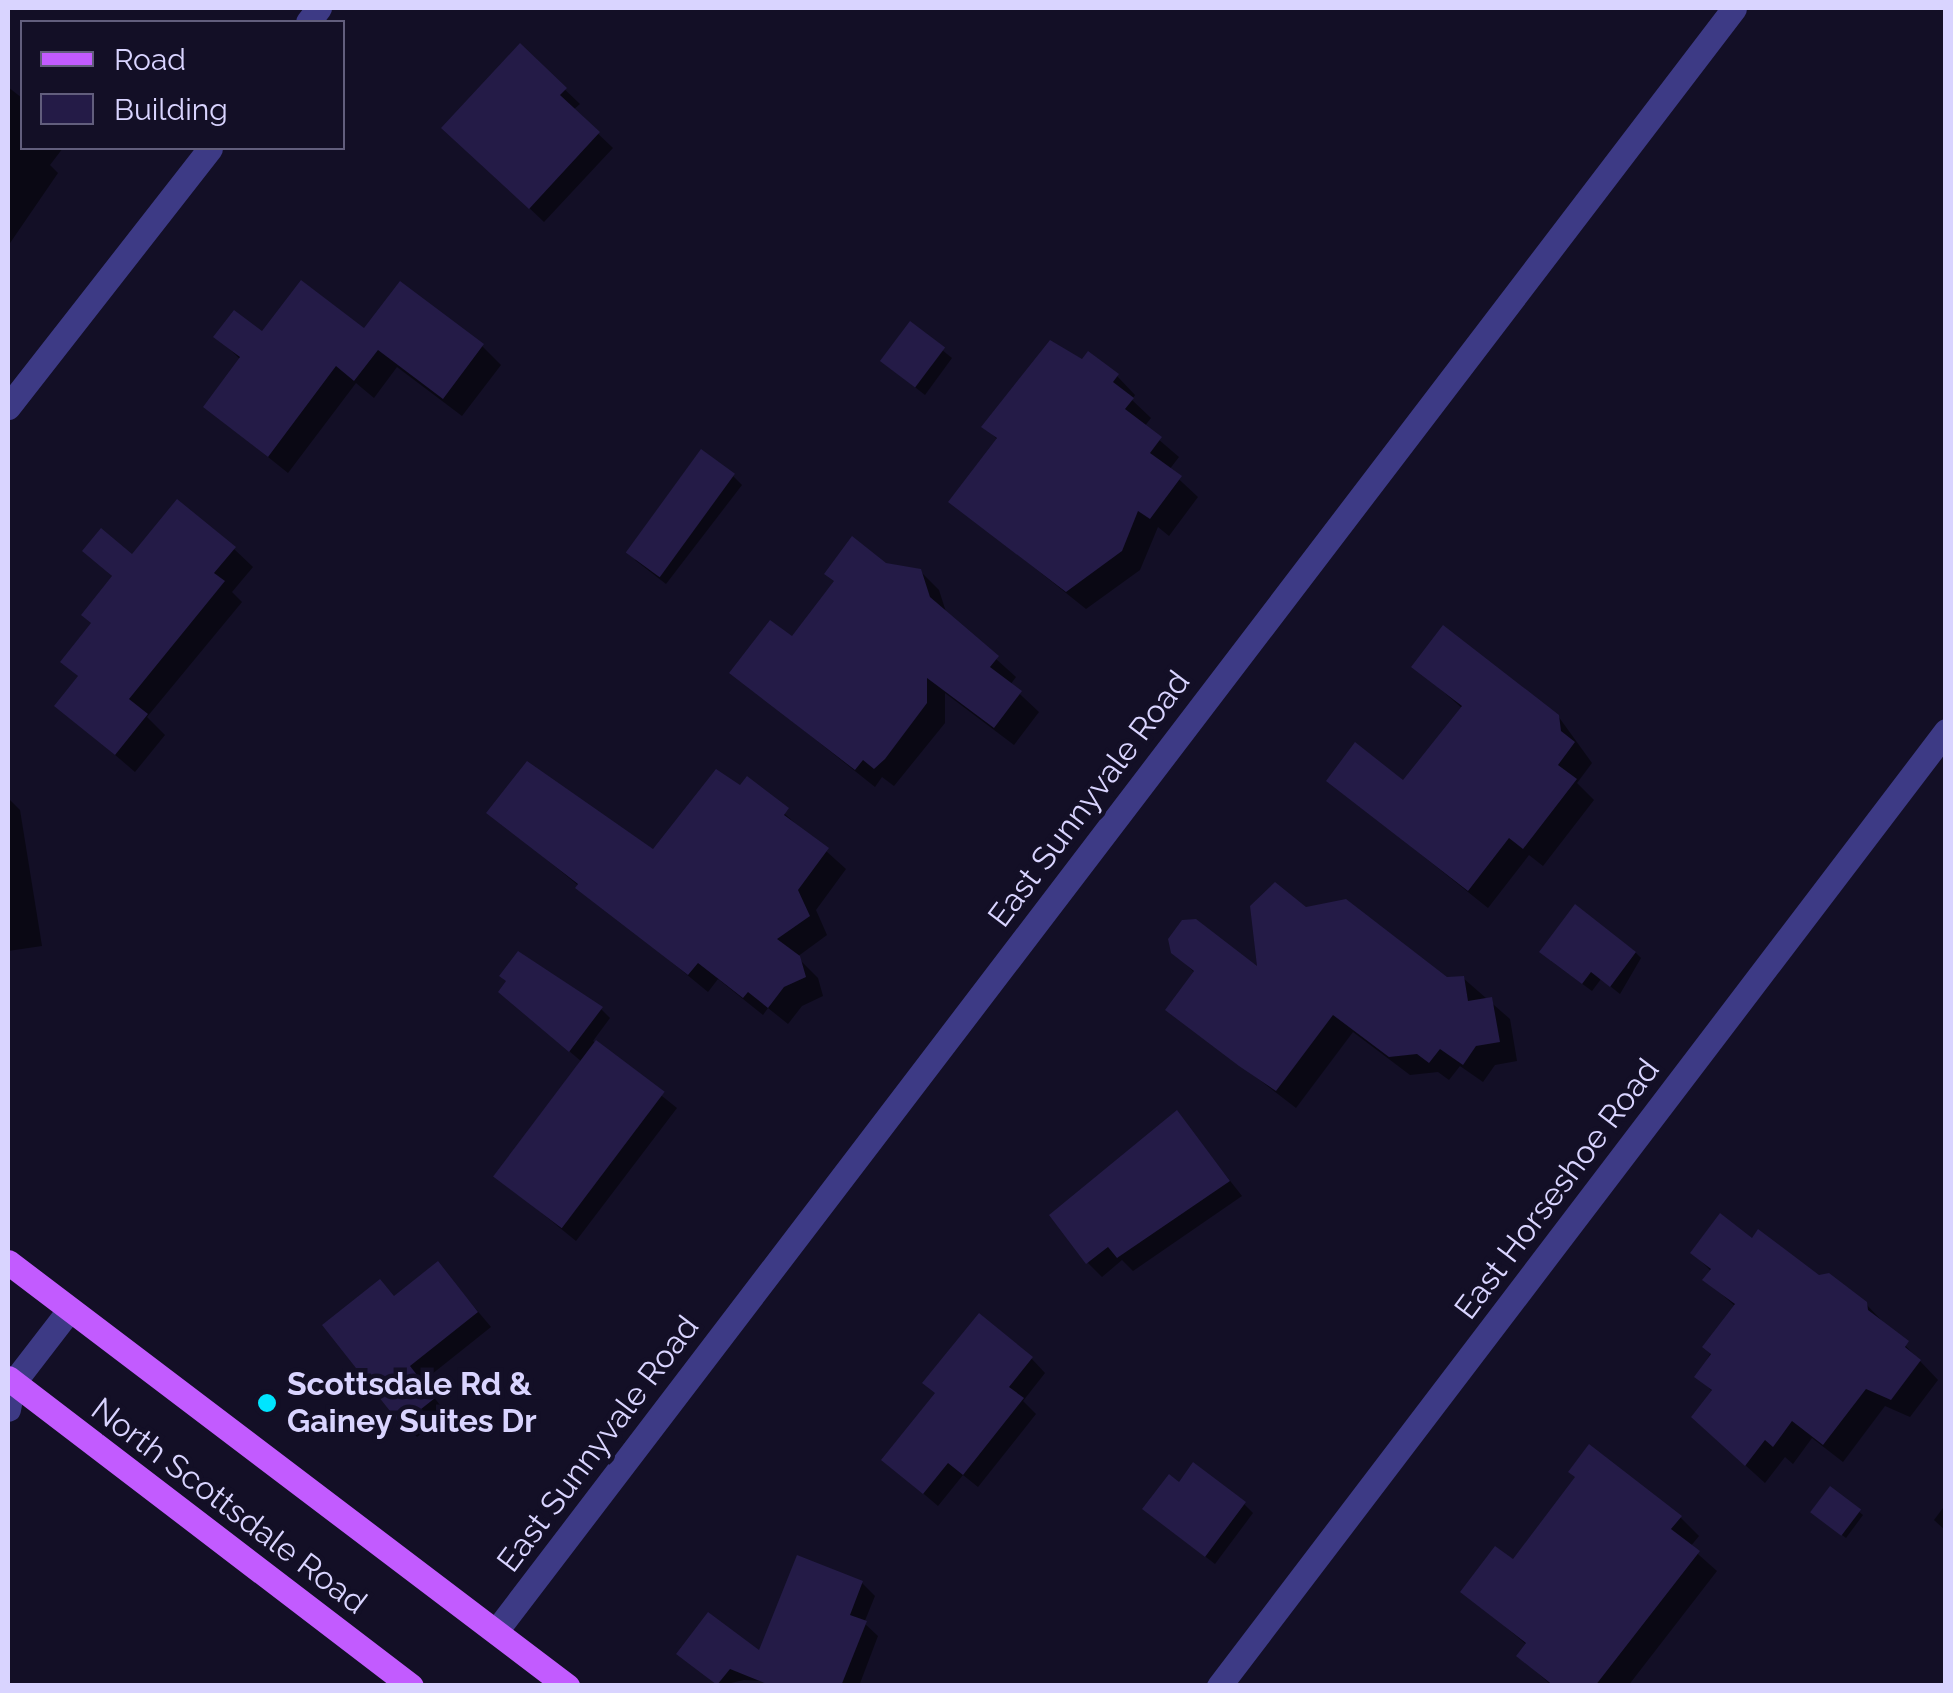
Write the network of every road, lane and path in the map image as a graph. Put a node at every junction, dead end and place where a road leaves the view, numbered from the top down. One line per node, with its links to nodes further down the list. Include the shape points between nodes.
1 (1734, 8): 9 (street, East Sunnyvale Road)
2 (208, 150): 3 (street)
3 (8, 407)
4 (1946, 730): 12 (street, East Horseshoe Road)
5 (8, 1262): 6 (main road, North Scottsdale Road)
6 (70, 1310): 7 (street); 9 (main road, North Scottsdale Road)
7 (10, 1382): 8 (street); 10 (main road, North Scottsdale Road)
8 (8, 1409)
9 (496, 1631): 11 (main road, North Scottsdale Road)
10 (411, 1686)
11 (567, 1686)
12 (1219, 1686)

